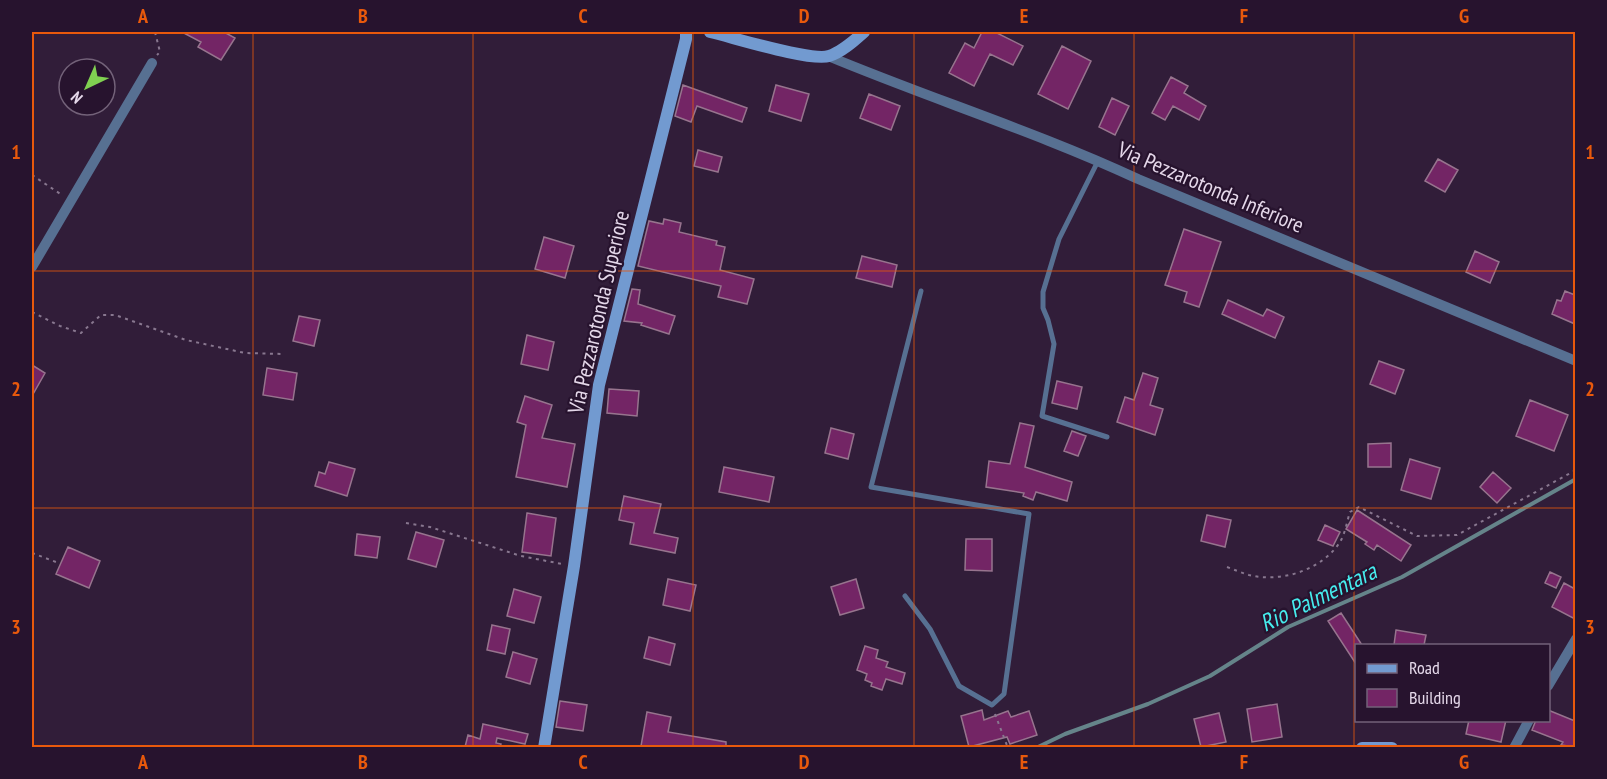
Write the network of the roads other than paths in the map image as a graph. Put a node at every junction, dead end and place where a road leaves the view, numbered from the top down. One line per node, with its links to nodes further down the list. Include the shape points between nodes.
1 (686, 32): 15 (street, Via Pezzarotonda Superiore, via 599,385)
2 (710, 32): 4 (street, via 791,53)
3 (864, 32): 4 (street)
4 (828, 57): 6 (street, Via Pezzarotonda Inferiore)
5 (152, 63): 7 (street)
6 (1098, 160): 9 (street, Via Pezzarotonda Inferiore); 10 (lane, via 1059,239 1043,292 1043,308 1054,344 1042,416)
7 (32, 267)
8 (921, 291): 11 (lane, via 871,487 1029,514 1004,694 992,705 959,686 930,629)
9 (1575, 361)
10 (1107, 437)
11 (905, 596)
12 (1575, 639): 13 (street)
13 (1550, 683)
14 (1528, 722): 18 (street)
15 (544, 747)
16 (1362, 747): 17 (street)
17 (1392, 747)
18 (1514, 747)

